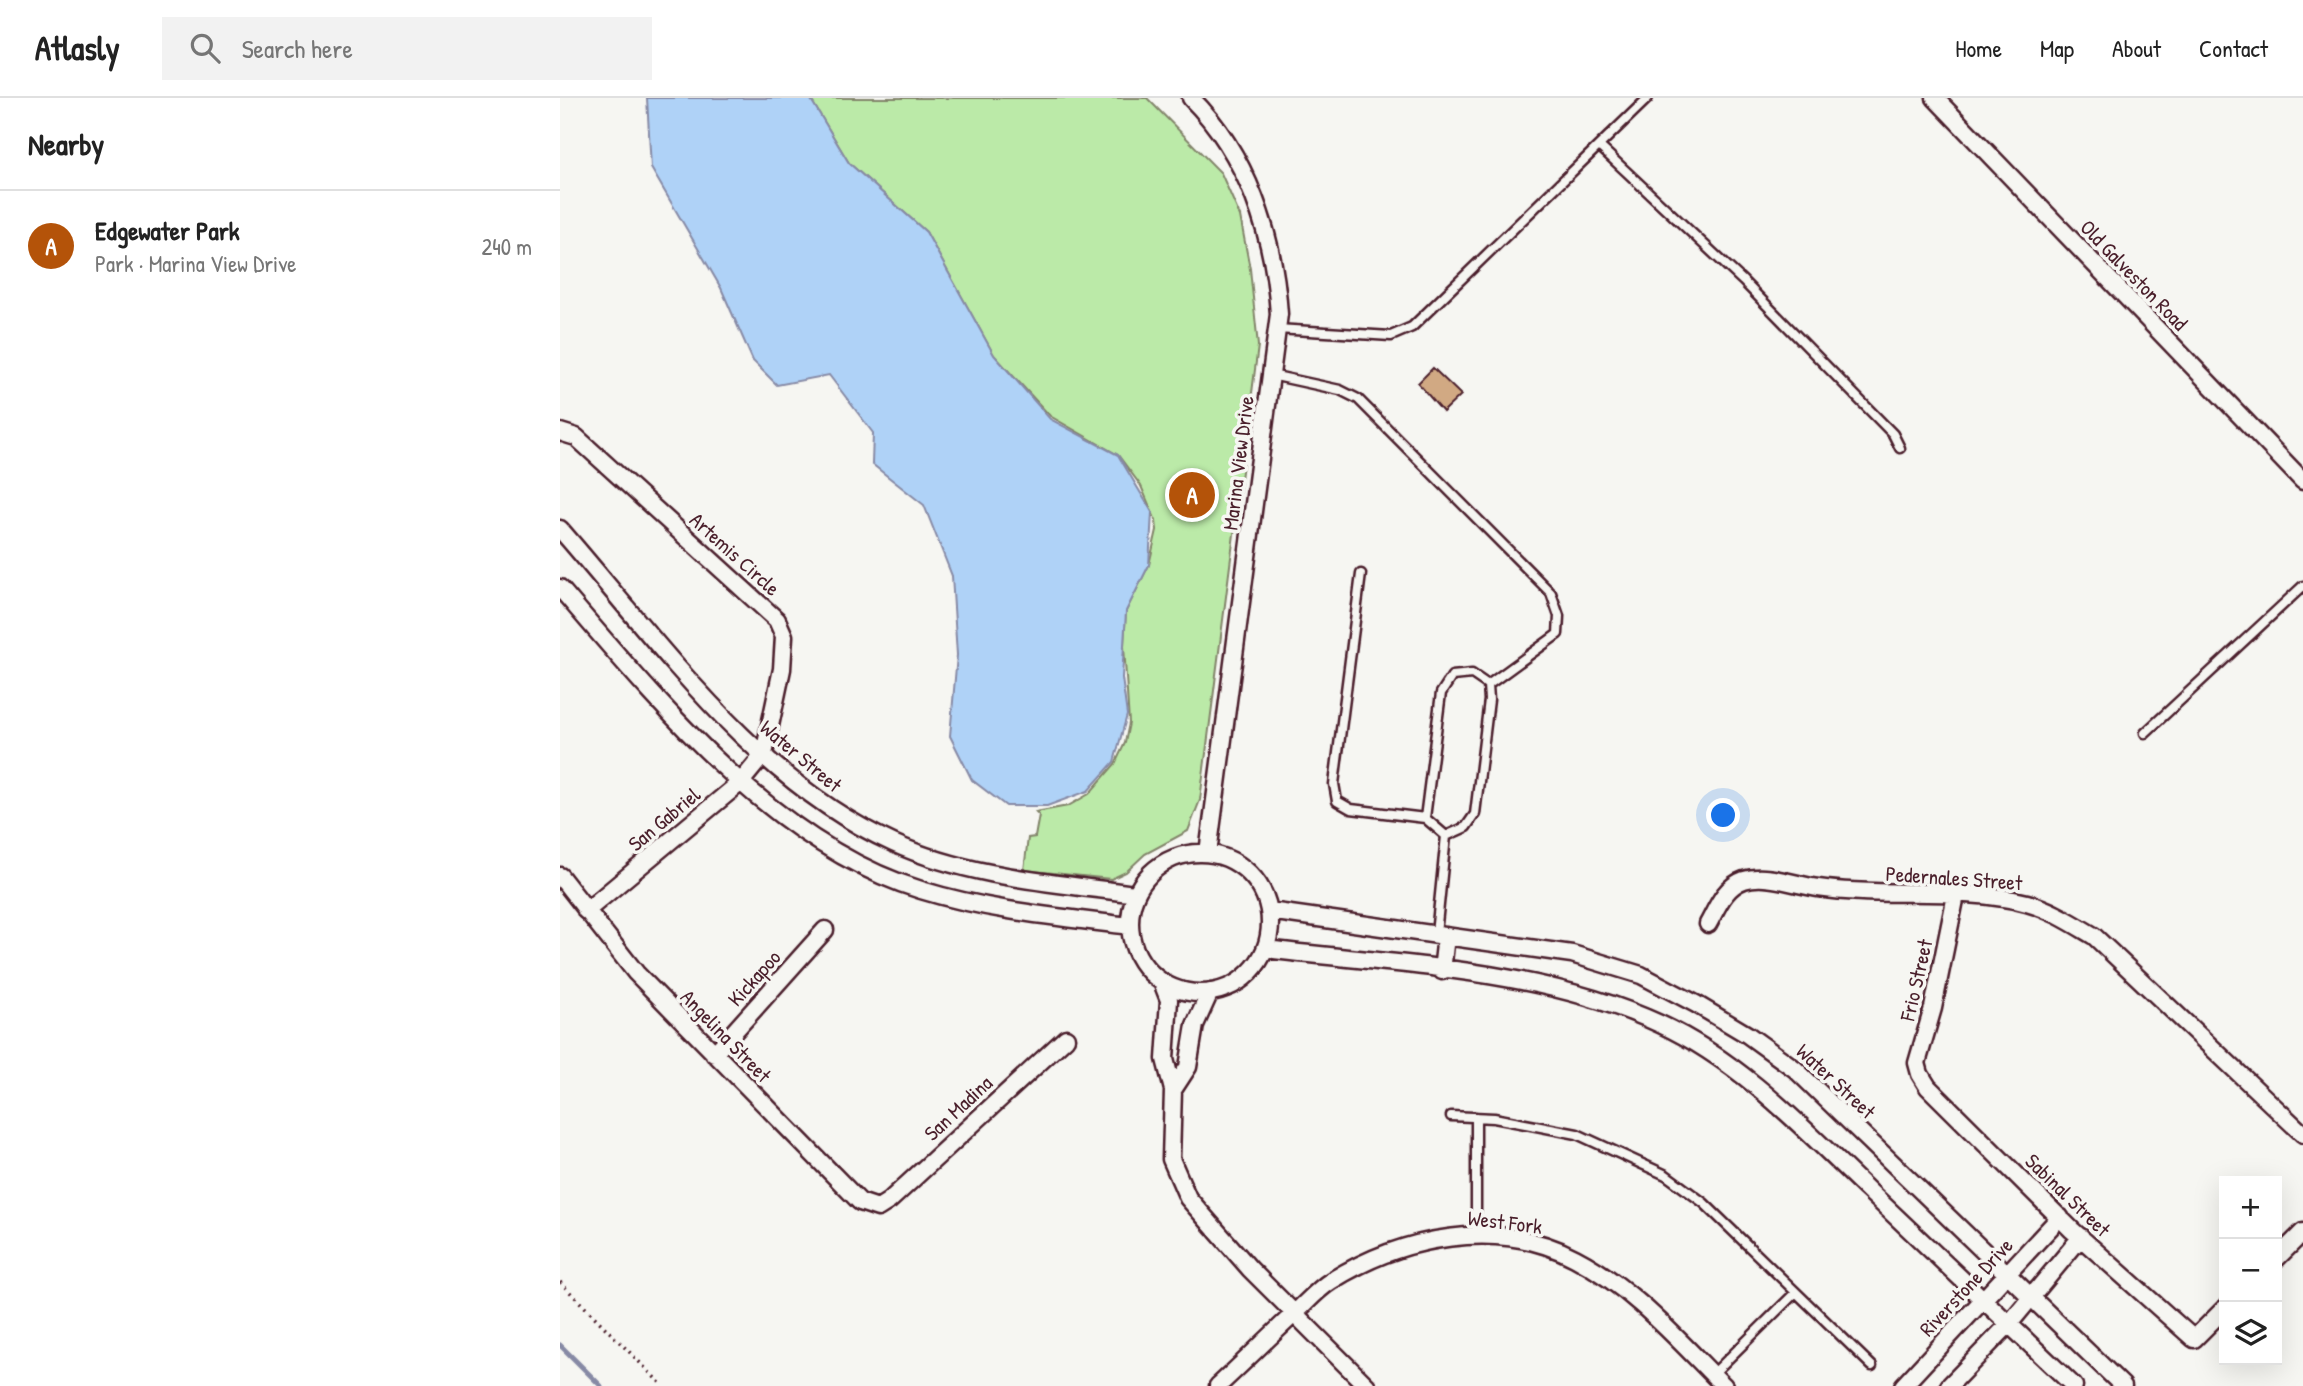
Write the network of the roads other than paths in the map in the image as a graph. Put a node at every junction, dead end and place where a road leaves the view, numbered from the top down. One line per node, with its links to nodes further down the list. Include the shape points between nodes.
1 (1191, 98): 5 (street, Marina View Drive, via 1226,141 1254,198 1273,263)
2 (1648, 98): 4 (lane)
3 (1935, 98): 9 (street, Old Galveston Road)
4 (1599, 146): 5 (lane, via 1412,327 1391,336); 8 (lane, via 1743,281 1893,434)
5 (1277, 329): 6 (street, Marina View Drive)
6 (1271, 375): 14 (lane, via 1340,390 1358,399 1551,593 1559,616 1558,634); 20 (street, Marina View Drive)
7 (560, 432): 16 (street, Artemis Circle, via 576,437 777,620 784,636 782,669)
8 (1900, 448)
9 (2303, 481)
10 (560, 529): 16 (street, Water Street, via 724,717)
11 (1361, 574): 18 (lane, via 1334,784 1337,801 1351,809)
12 (2303, 586): 15 (lane)
13 (560, 588): 17 (street, via 638,679)
14 (1488, 685): 18 (lane, via 1472,674 1452,676 1441,693); 19 (lane, via 1475,814 1466,827)
15 (2145, 733)
16 (764, 754): 17 (street, San Gabriel); 22 (street, Water Street, via 801,789 894,844 1011,877)
17 (741, 782): 24 (street, San Gabriel); 27 (street, via 805,834 863,867 918,890 1020,913)
18 (1424, 818): 19 (lane)
19 (1446, 836): 29 (lane)
20 (1208, 853): 22 (street, via 1186,854 1165,862); 25 (street, via 1241,866 1264,894)
21 (560, 876): 24 (street, Angelina Street)
22 (1136, 894): 27 (street)
23 (1956, 895): 26 (street, Pedernales Street, via 1745,880 1728,889); 36 (street, Frio Street, via 1917,1063); 40 (street, Pedernales Street, via 2025,902 2058,914 2094,936)
24 (586, 911): 35 (street, Angelina Street, via 636,973)
25 (1269, 911): 29 (street, Water Street); 30 (street)
26 (1708, 925)
27 (1130, 926): 32 (street, via 1145,967)
28 (825, 930): 35 (street, Kickapoo)
29 (1441, 935): 31 (street); 47 (street, Water Street, via 1572,954 1641,975 1748,1035 1795,1069)
30 (1265, 949): 31 (street); 33 (street, via 1243,978)
31 (1442, 971): 50 (street, via 1520,980 1601,1001 1660,1024 1702,1047 1801,1126)
32 (1162, 982): 33 (street, via 1185,991); 37 (street, via 1168,1000 1165,1059)
33 (1210, 992): 37 (street, via 1195,1025 1188,1067)
34 (1066, 1038): 41 (street, San Madina)
35 (714, 1054): 41 (street, Angelina Street, via 860,1202)
36 (1920, 1074): 42 (street, Sabinal Street)
37 (1173, 1090): 51 (street, via 1171,1159 1188,1198)
38 (1451, 1116): 39 (lane)
39 (1476, 1117): 44 (lane); 48 (lane, via 1577,1134 1666,1175 1704,1203)
40 (2303, 1134)
41 (878, 1208)
42 (2060, 1217): 45 (street, Sabinal Street); 47 (street, Riverstone Drive)
43 (2303, 1232): 46 (street)
44 (1476, 1236): 51 (street, West Fork, via 1430,1239 1379,1255 1329,1282); 55 (street, West Fork, via 1529,1242 1574,1257 1648,1311)
45 (2081, 1237): 49 (street); 52 (street, Sabinal Street, via 2194,1339)
46 (2282, 1253)
47 (2008, 1274): 49 (street, Water Street); 50 (street, Riverstone Drive)
48 (1795, 1293): 54 (lane); 55 (lane)
49 (2030, 1297): 53 (street); 61 (street, Water Street)
50 (1984, 1300): 53 (street); 58 (street, Riverstone Drive)
51 (1294, 1314): 56 (street, West Fork); 57 (street)
52 (2219, 1314)
53 (2009, 1324): 59 (street); 60 (street)
54 (1872, 1366)
55 (1718, 1380)
56 (1218, 1386)
57 (1367, 1386)
58 (1903, 1386)
59 (1949, 1386)
60 (2074, 1386)
61 (2123, 1386)

